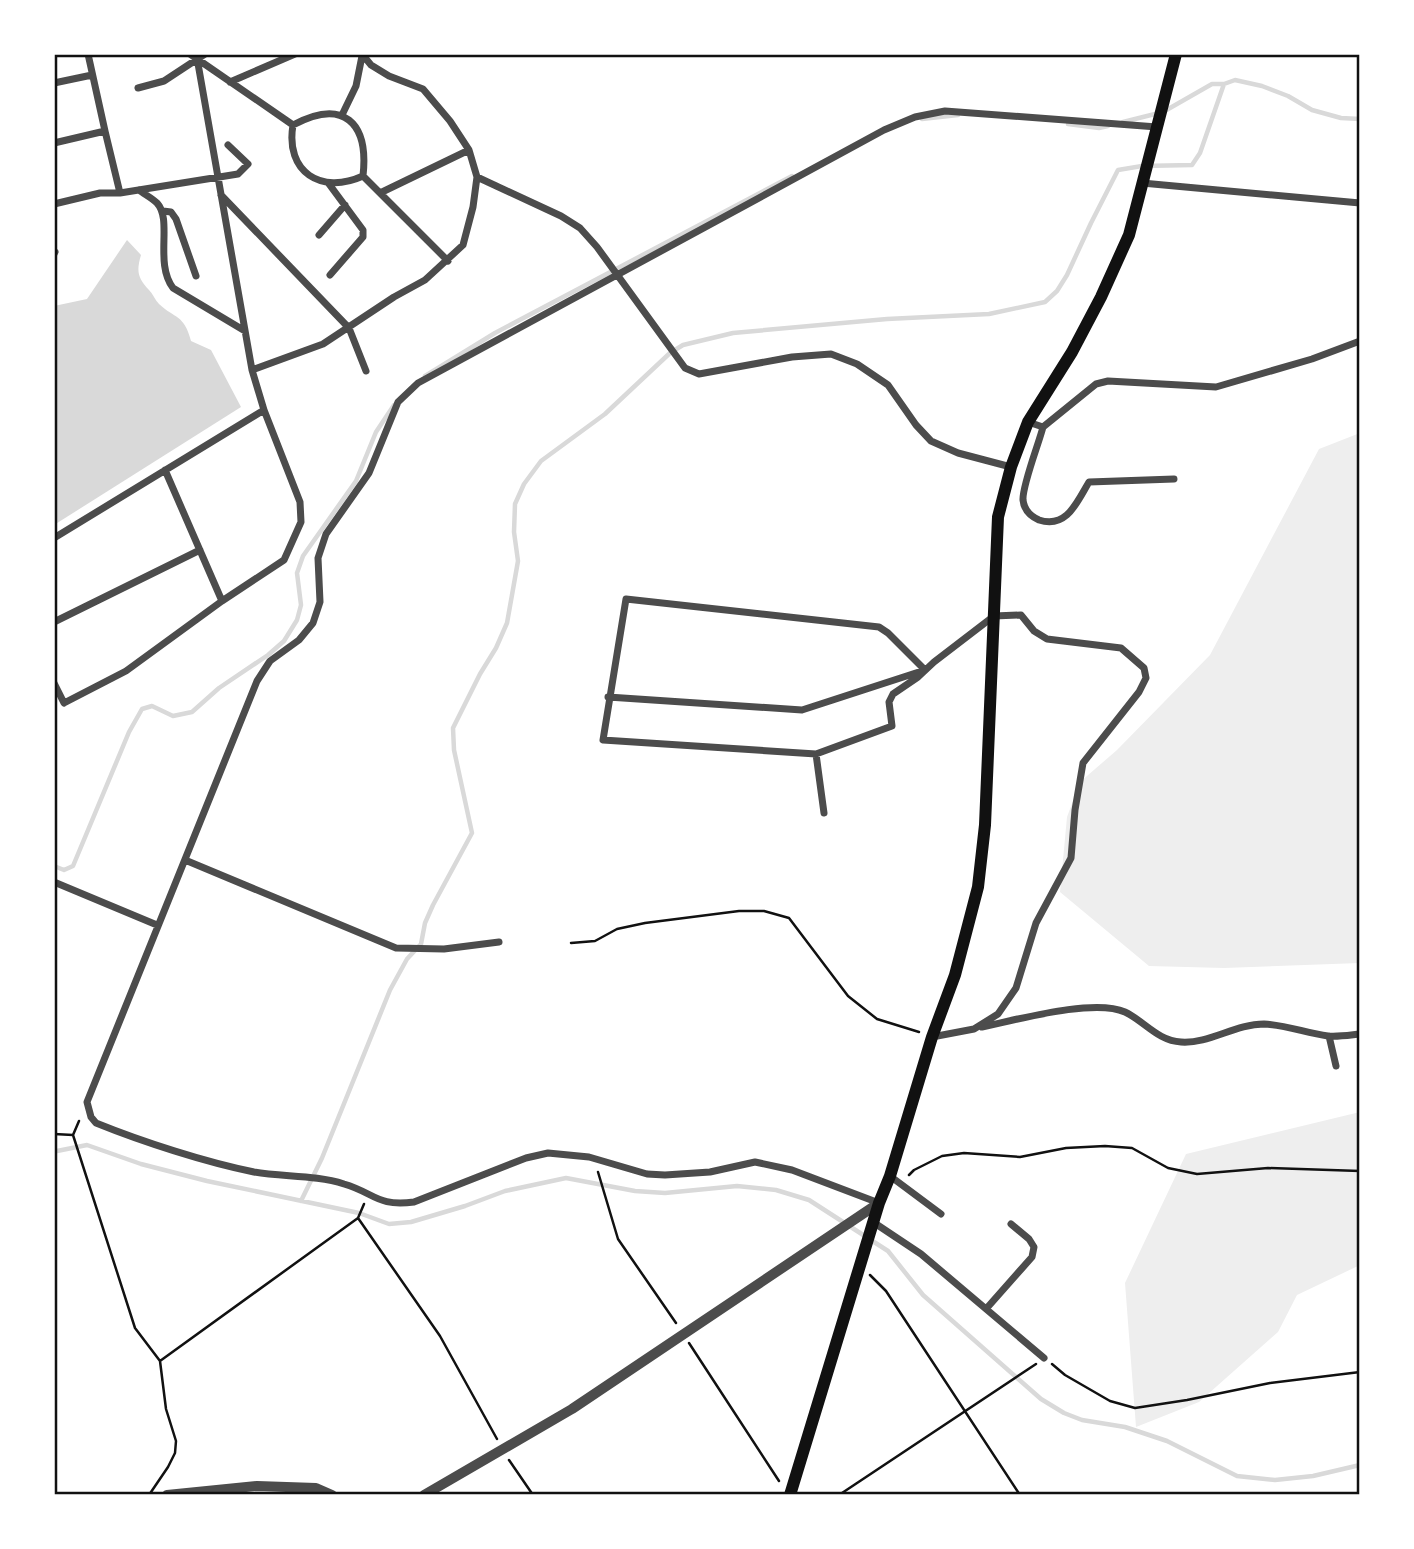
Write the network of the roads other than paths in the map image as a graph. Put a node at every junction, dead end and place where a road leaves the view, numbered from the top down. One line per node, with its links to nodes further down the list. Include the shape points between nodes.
1 (88, 54): 7 (street)
2 (205, 54): 5 (street)
3 (295, 54): 8 (street)
4 (362, 55): 11 (street, via 356,86); 17 (street, via 389,76 423,89)
5 (193, 56): 8 (street); 10 (street, via 164,81); 19 (street)
6 (1174, 56): 13 (main road)
7 (92, 75): 9 (street); 14 (street)
8 (230, 82): 12 (street)
9 (54, 83)
10 (138, 88)
11 (342, 116): 12 (street, via 319,114); 18 (street, via 359,134 364,148)
12 (293, 125): 22 (street, via 295,158 304,172)
13 (1157, 127): 21 (main road); 33 (street, via 944,111 915,117)
14 (105, 131): 15 (street); 24 (street)
15 (54, 143)
16 (228, 145): 19 (street, via 248,164 238,174)
17 (469, 150): 20 (street); 25 (street)
18 (363, 176): 22 (street); 25 (street)
19 (218, 177): 23 (street); 26 (street)
20 (477, 177): 32 (street, via 466,237); 33 (street, via 580,228)
21 (1142, 183): 27 (street); 42 (main road, via 1129,235 1101,297)
22 (329, 184): 29 (street)
23 (138, 190): 24 (street); 30 (street)
24 (120, 193): 28 (street)
25 (380, 193): 32 (street)
26 (221, 195): 36 (street); 37 (street)
27 (1360, 203)
28 (54, 204)
29 (345, 205): 31 (street); 34 (street, via 363,237)
30 (163, 211): 35 (street, via 176,219); 37 (street, via 167,281)
31 (319, 235)
32 (448, 261): 36 (street)
33 (617, 274): 44 (street, via 685,368 699,374 831,354 857,364 888,385 931,441); 59 (street, via 418,383 398,402 369,473 326,534 318,558 320,602 313,623 270,661 257,681)
34 (330, 275)
35 (197, 276)
36 (349, 328): 39 (street, via 323,344); 40 (street)
37 (245, 331): 39 (street)
38 (1360, 341): 43 (street, via 1216,387 1096,384)
39 (252, 370): 41 (street)
40 (366, 371)
41 (264, 410): 45 (street); 49 (street, via 300,502 301,522 284,560)
42 (1028, 422): 43 (street); 44 (main road)
43 (1044, 427): 46 (street, via 1023,497 1025,509 1035,518 1050,523 1062,520 1089,482)
44 (1011, 467): 50 (main road, via 998,517)
45 (165, 470): 47 (street); 48 (street)
46 (1174, 479)
47 (54, 538)
48 (200, 550): 49 (street); 51 (street)
49 (222, 601): 55 (street, via 126,671)
50 (994, 616): 52 (street); 63 (street, via 1021,615 1047,639 1121,648 1144,668 1146,678 1083,763 1071,859 1036,922 1016,988 998,1014); 66 (main road, via 978,887)
51 (54, 622)
52 (925, 670): 54 (street, via 802,710); 54 (street, via 879,627 626,598); 57 (street, via 893,694 889,702 892,726)
53 (54, 683): 55 (street)
54 (608, 697): 57 (street, via 603,740)
55 (64, 702): 56 (street)
56 (54, 707)
57 (816, 754): 58 (street)
58 (824, 813)
59 (185, 860): 61 (street); 62 (street, via 396,948 444,949)
60 (54, 882): 61 (street)
61 (157, 925): 69 (street, via 87,1102 96,1122 119,1131 222,1165 343,1183 382,1202 398,1204 415,1202 548,1153 589,1157 656,1175 710,1172 755,1162 792,1170)
62 (499, 942)
63 (974, 1028): 65 (street, via 1094,1008 1123,1011 1157,1035 1179,1042 1265,1024); 66 (street)
64 (1360, 1034): 65 (street)
65 (1329, 1036): 67 (street)
66 (932, 1037): 68 (main road)
67 (1336, 1066)
68 (896, 1179): 69 (main road); 70 (street)
69 (879, 1203): 71 (main road); 77 (street, via 572,1409)
70 (941, 1214)
71 (873, 1222): 73 (street); 78 (main road)
72 (1011, 1224): 73 (street, via 1029,1239 1034,1247 1032,1257)
73 (986, 1309): 74 (street)
74 (1044, 1358)
75 (167, 1495): 76 (street, via 278,1486 316,1488)
76 (332, 1495)
77 (425, 1495)
78 (790, 1495)

